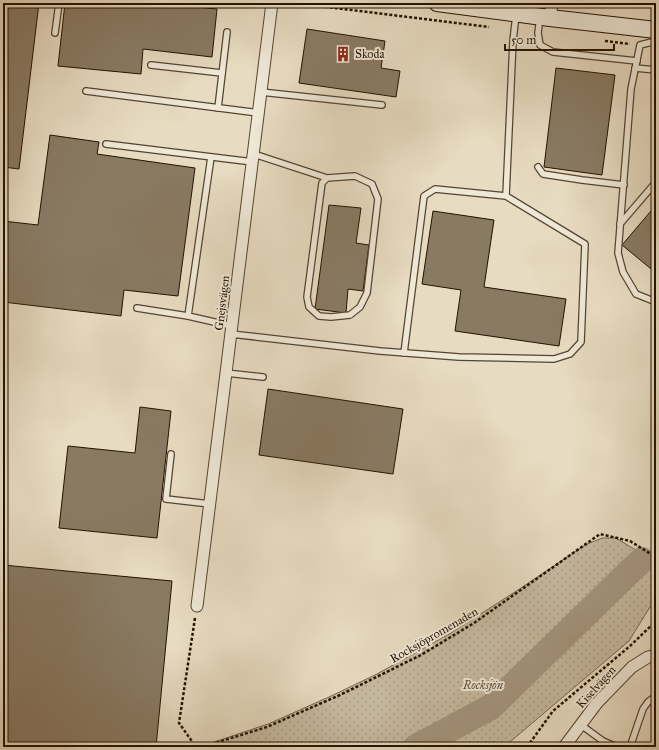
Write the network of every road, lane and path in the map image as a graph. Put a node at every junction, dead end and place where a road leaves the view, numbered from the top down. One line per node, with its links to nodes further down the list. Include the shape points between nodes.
1 (59, 3): 10 (lane)
2 (272, 3): 20 (street, Gnejsvägen)
3 (295, 3): 7 (path)
4 (437, 3): 6 (main road)
5 (547, 13): 6 (main road); 8 (main road); 14 (lane, via 538,33 540,45 553,52)
6 (516, 14): 31 (lane)
7 (491, 27)
8 (656, 30)
9 (227, 32): 18 (lane)
10 (55, 33)
11 (601, 40): 13 (path)
12 (656, 41): 13 (lane)
13 (640, 45): 14 (lane)
14 (637, 61): 16 (lane)
15 (151, 65): 18 (lane)
16 (635, 68): 17 (lane); 30 (lane, via 631,89)
17 (656, 70)
18 (222, 73): 22 (lane)
19 (86, 91): 22 (lane)
20 (261, 92): 21 (lane); 23 (street, Gnejsvägen)
21 (382, 105)
22 (218, 108): 23 (lane)
23 (259, 113): 26 (street, Gnejsvägen)
24 (106, 144): 25 (lane)
25 (211, 157): 26 (lane); 35 (lane)
26 (253, 158): 28 (lane); 36 (street, Gnejsvägen)
27 (538, 167): 30 (lane, via 543,174)
28 (327, 178): 28 (lane, via 322,183 307,297 309,307 319,316 350,316 360,307 367,293 378,199 372,184 355,176)
29 (656, 182): 32 (lane)
30 (624, 185): 32 (lane)
31 (506, 196): 37 (lane, via 435,189 424,196); 37 (lane, via 585,244 581,342 570,354 554,359)
32 (620, 225): 33 (lane, via 618,253 623,272 636,294)
33 (656, 302)
34 (137, 308): 35 (lane)
35 (188, 316): 36 (lane)
36 (231, 330): 37 (lane); 38 (street, Gnejsvägen)
37 (404, 353)
38 (226, 373): 39 (lane); 41 (street, Gnejsvägen)
39 (263, 377)
40 (171, 454): 41 (lane, via 166,499)
41 (210, 504): 43 (street, Gnejsvägen)
42 (656, 561): 49 (path, Rocksjöpromenaden, via 654,556 630,541 600,534 474,623 421,655 267,727)
43 (197, 606): 48 (path, via 179,723)
44 (656, 621): 50 (path, via 553,712)
45 (656, 655): 47 (street, Kiselvägen, via 632,667 597,703)
46 (656, 696): 53 (lane, via 643,709)
47 (581, 724): 51 (street, Kiselvägen); 52 (lane)
48 (196, 747)
49 (202, 747)
50 (527, 747)
51 (564, 747)
52 (617, 747)
53 (630, 747)

